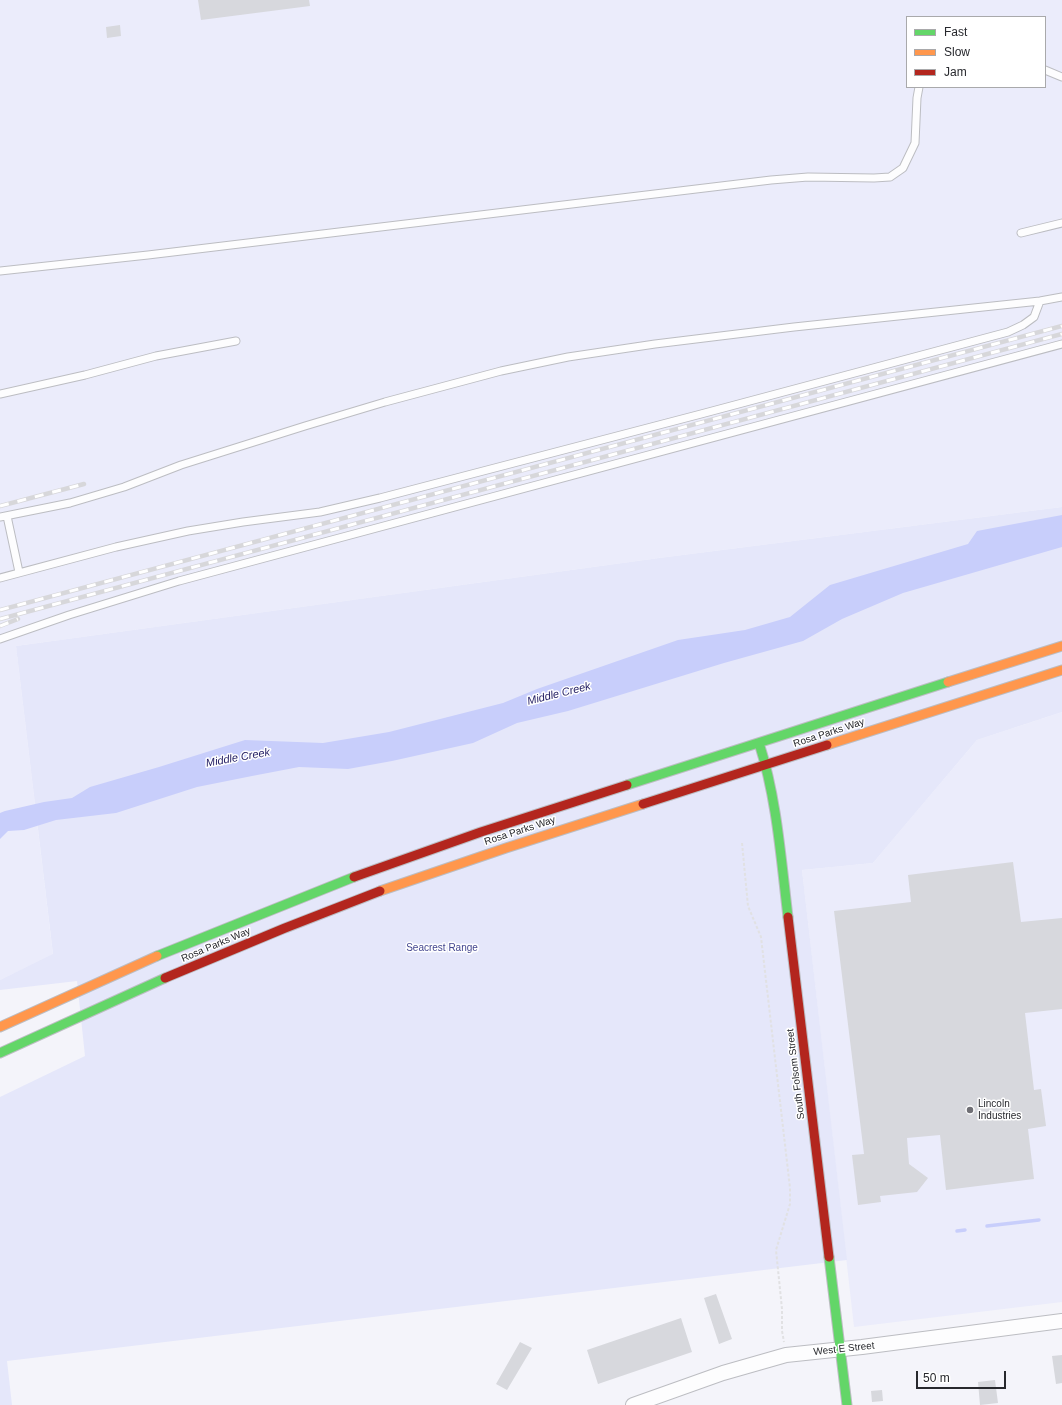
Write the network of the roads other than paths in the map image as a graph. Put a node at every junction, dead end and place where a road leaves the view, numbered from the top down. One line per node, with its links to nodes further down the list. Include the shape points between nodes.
1 (1046, 70): 2 (lane)
2 (1062, 77)
3 (919, 88): 6 (lane, via 915,143 903,168 890,177 808,177 771,180)
4 (1062, 223): 5 (lane)
5 (1021, 233)
6 (0, 271)
7 (1062, 297): 8 (lane)
8 (1040, 301): 12 (lane, via 794,327 568,357 420,392 181,465 118,489 70,503); 13 (lane, via 1034,317 1008,332 702,414 320,512 188,531)
9 (236, 341): 11 (lane, via 156,356)
10 (1062, 344): 15 (lane, via 179,581)
11 (0, 394)
12 (4, 516): 13 (lane)
13 (19, 572): 14 (lane)
14 (0, 578)
15 (0, 639)
16 (1062, 646): 18 (main road, Rosa Parks Way)
17 (1062, 670): 19 (main road, Rosa Parks Way)
18 (759, 743): 19 (main road, South Folsom Street); 20 (main road, Rosa Parks Way, via 481,832 372,870 157,956)
19 (766, 764): 21 (main road, Rosa Parks Way, via 492,851 281,929); 23 (main road, South Folsom Street, via 777,823)
20 (0, 1027)
21 (0, 1053)
22 (1062, 1321): 23 (street, West E Street)
23 (840, 1349): 24 (street, West E Street, via 786,1355 723,1373); 25 (main road, South Folsom Street)
24 (633, 1405)
25 (847, 1405)

